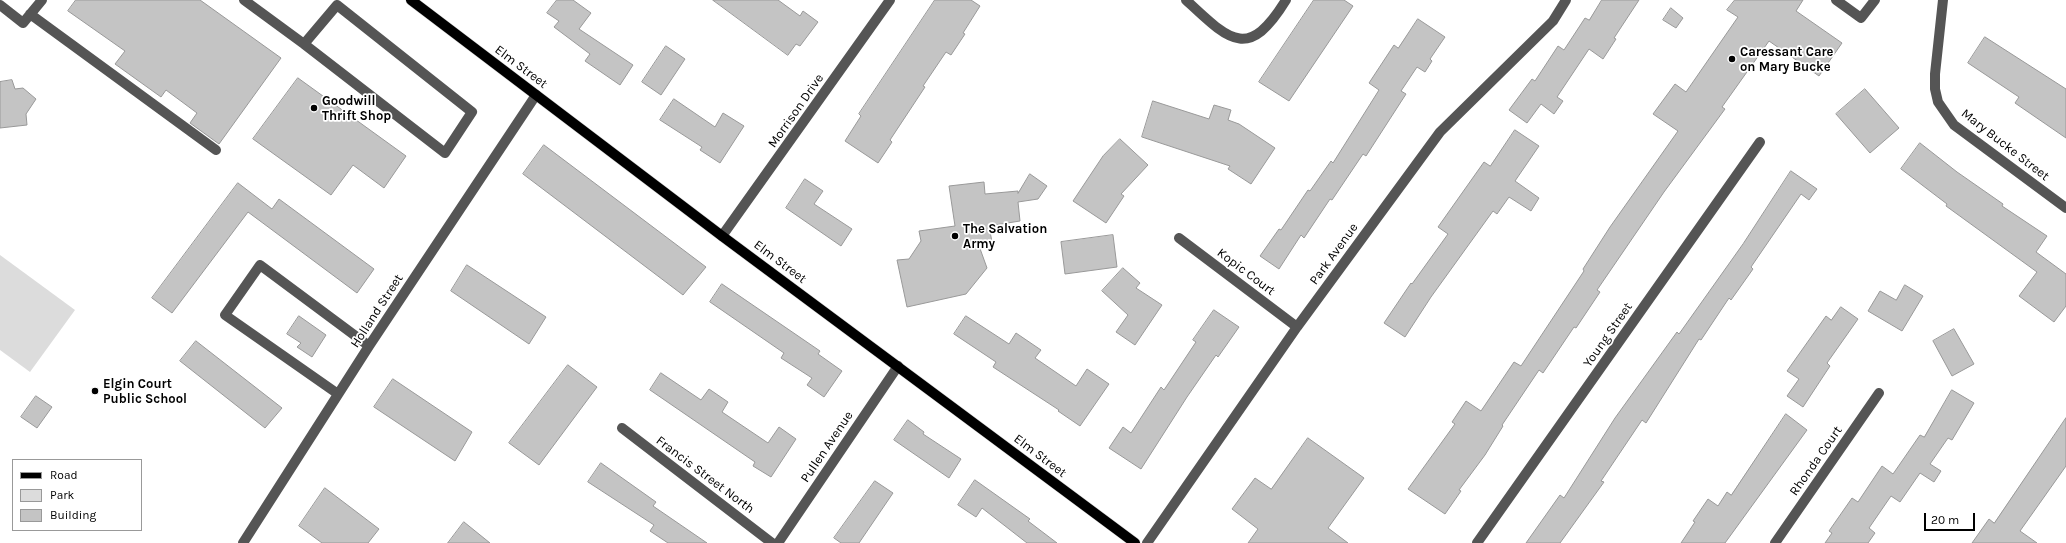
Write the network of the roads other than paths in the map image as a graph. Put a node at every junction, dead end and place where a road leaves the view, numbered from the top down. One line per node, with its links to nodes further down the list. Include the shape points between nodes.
1 (42, 0): 13 (street)
2 (244, 0): 14 (street)
3 (411, 0): 15 (main road, Elm Street)
4 (890, 0): 19 (street, Morrison Drive)
5 (1186, 0): 6 (street, via 1228,36 1242,40 1253,37 1267,27)
6 (1286, 0)
7 (1566, 0): 21 (street, Park Avenue, via 1553,21 1440,132)
8 (1836, 0): 9 (street, via 1861,18)
9 (1875, 0)
10 (1943, 0): 18 (street, Mary Bucke Street, via 1935,89 1938,102 1945,114 1954,125)
11 (336, 2): 14 (street); 14 (street, via 472,112 445,153)
12 (0, 5): 13 (street, via 23,23)
13 (30, 14): 17 (street)
14 (304, 44)
15 (536, 95): 19 (main road, Elm Street); 22 (street, Holland Street)
16 (1760, 142): 32 (street, Young Street)
17 (216, 150)
18 (2066, 208)
19 (722, 236): 23 (main road, Elm Street)
20 (1178, 238): 21 (street, Kopic Court)
21 (1297, 327): 31 (street, Park Avenue)
22 (370, 346): 25 (street, Holland Street); 25 (street, via 260,265 225,315)
23 (898, 366): 29 (street, Pullen Avenue); 30 (main road, Elm Street)
24 (1879, 393): 33 (street, Rhonda Court)
25 (338, 394): 27 (street, Holland Street)
26 (622, 428): 28 (street, Francis Street North)
27 (243, 543)
28 (772, 543)
29 (778, 543)
30 (1135, 543)
31 (1147, 543)
32 (1477, 543)
33 (1775, 543)

